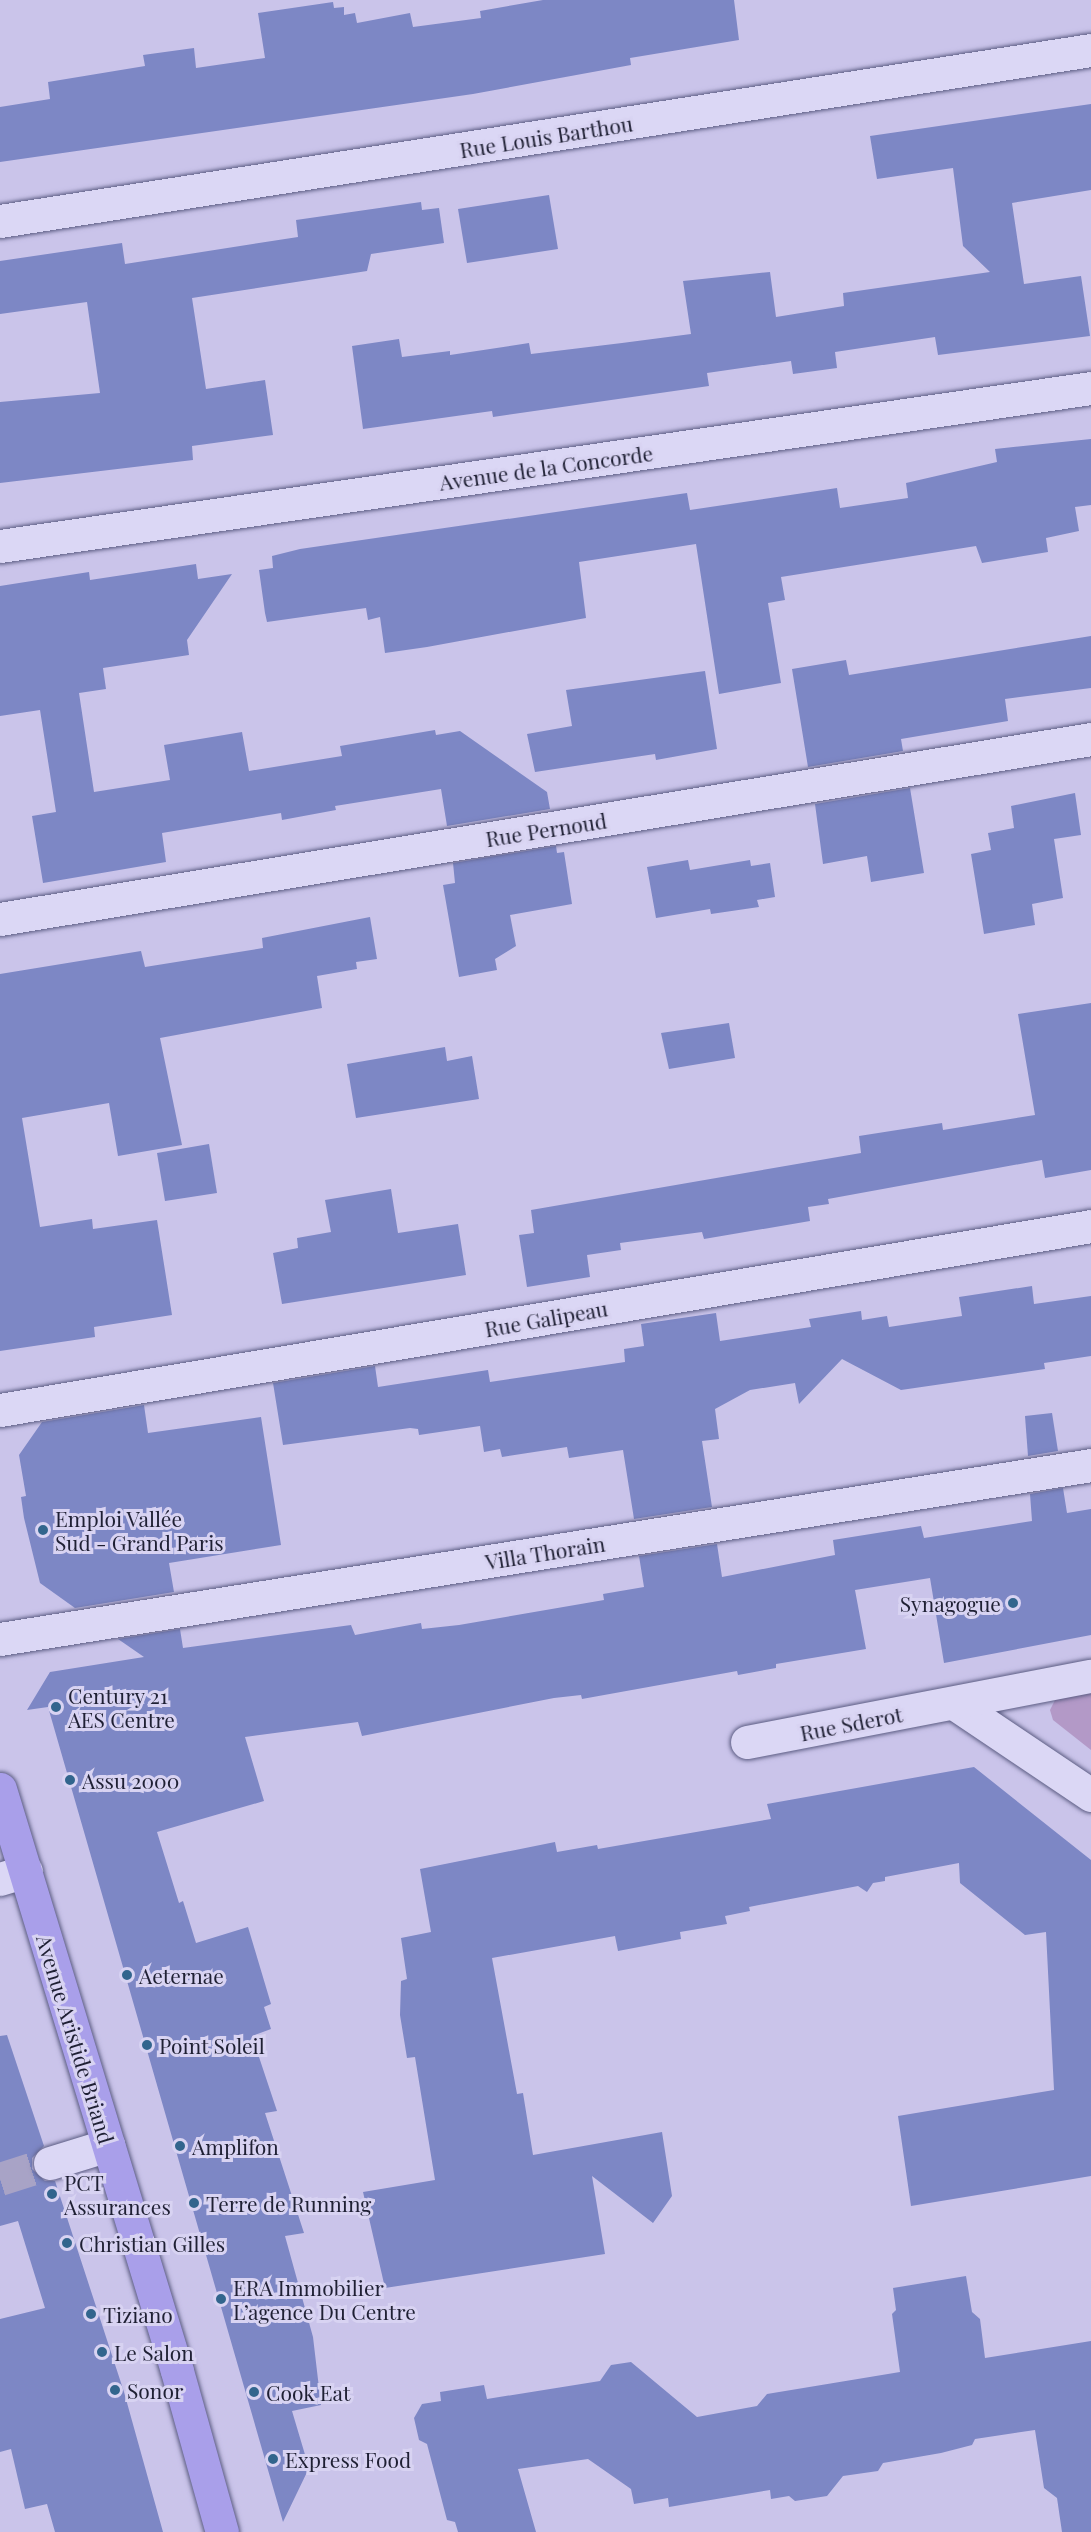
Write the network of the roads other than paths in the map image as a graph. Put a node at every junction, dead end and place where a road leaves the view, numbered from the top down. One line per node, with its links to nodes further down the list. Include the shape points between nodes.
1 (1091, 50): 2 (street, Rue Louis Barthou)
2 (0, 221)
3 (1091, 388): 4 (street, Avenue de la Concorde)
4 (0, 546)
5 (1091, 739): 6 (street, Rue Pernoud)
6 (0, 919)
7 (1091, 1226): 8 (street, Rue Galipeau)
8 (0, 1410)
9 (1091, 1465): 10 (street, Villa Thorain)
10 (0, 1640)
11 (1091, 1676): 12 (street, Rue Sderot)
12 (954, 1703): 13 (street, Rue Sderot); 15 (street)
13 (747, 1742)
14 (0, 1789): 16 (main road, Avenue Aristide Briand)
15 (1091, 1795)
16 (13, 1875): 17 (main road, Avenue Aristide Briand)
17 (108, 2145): 18 (street); 19 (main road, Avenue Aristide Briand)
18 (50, 2163)
19 (222, 2532)

